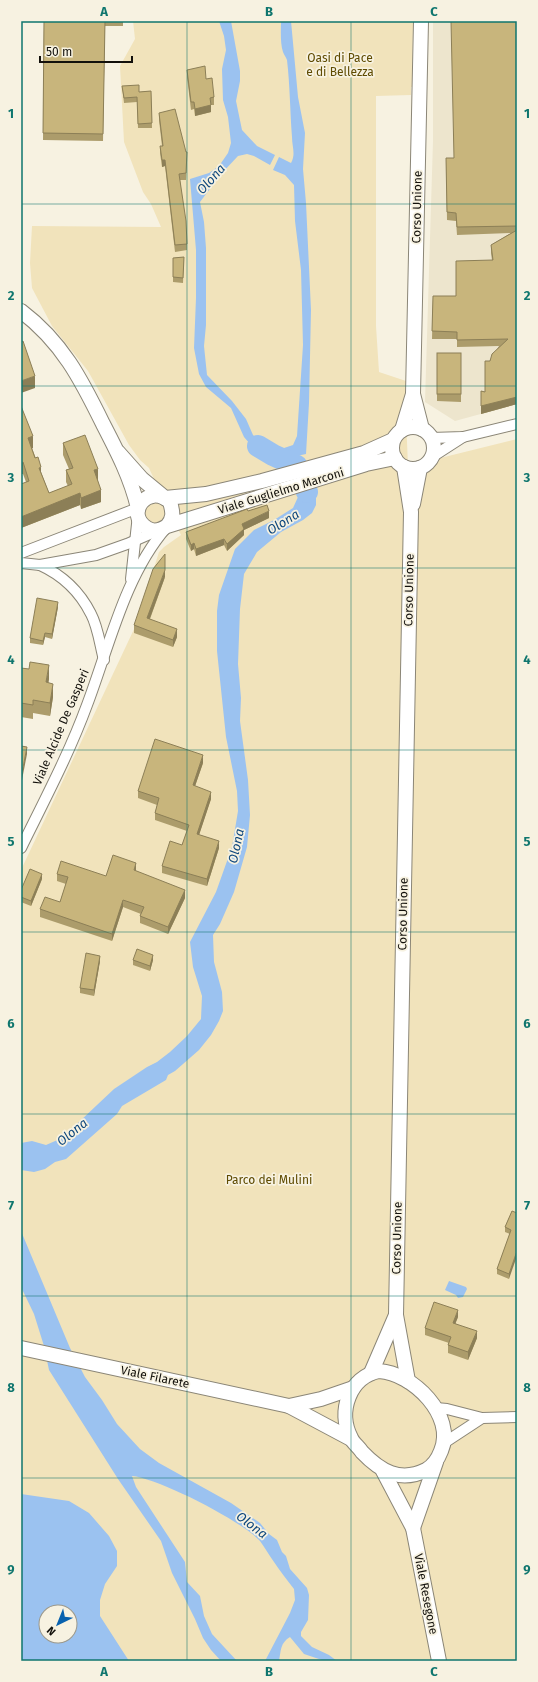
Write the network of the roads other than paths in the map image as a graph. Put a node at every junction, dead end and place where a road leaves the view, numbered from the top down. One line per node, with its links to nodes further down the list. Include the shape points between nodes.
1 (421, 21): 3 (street, Corso Unione)
2 (21, 311): 8 (street, via 54,342 72,365)
3 (413, 394): 5 (street, Corso Unione); 6 (street, Corso Unione)
4 (517, 424): 7 (street, Viale Guglielmo Marconi)
5 (427, 434): 6 (street, Viale Guglielmo Marconi, via 409,427); 7 (street, Viale Guglielmo Marconi); 9 (street, via 434,444)
6 (398, 435): 10 (street, Viale Guglielmo Marconi); 11 (street, via 392,446)
7 (462, 437): 9 (street, Viale Guglielmo Marconi)
8 (118, 452): 13 (street, via 142,479); 14 (street, via 133,486)
9 (432, 457): 12 (street, Viale Guglielmo Marconi)
10 (365, 459): 11 (street, Viale Guglielmo Marconi); 13 (street, Viale Guglielmo Marconi, via 206,494); 16 (street, Viale Guglielmo Marconi, via 268,495)
11 (399, 463): 12 (street, Viale Guglielmo Marconi, via 415,469); 15 (street, Corso Unione)
12 (420, 468): 15 (street, Corso Unione)
13 (165, 498): 14 (street, via 159,495 148,496 140,504); 16 (street, via 170,502 173,515 171,521)
14 (138, 512): 16 (street, via 142,526 150,530); 17 (street); 18 (street)
15 (411, 512): 24 (street, Corso Unione)
16 (163, 528): 17 (street); 21 (street)
17 (136, 540): 20 (street, via 96,555); 21 (street)
18 (21, 553)
19 (21, 562): 20 (street)
20 (40, 565): 22 (street, via 56,572 79,594 92,615)
21 (131, 583): 22 (street, Viale Alcide De Gasperi)
22 (104, 660): 23 (street, Viale Alcide De Gasperi, via 65,756)
23 (21, 848)
24 (396, 1315): 26 (street, Corso Unione); 27 (street, Corso Unione)
25 (21, 1348): 29 (street, Viale Filarete)
26 (371, 1373): 27 (street, via 388,1372); 28 (street)
27 (408, 1381): 30 (street)
28 (353, 1388): 29 (street, Viale Filarete); 33 (street, via 346,1401 345,1414)
29 (289, 1406): 33 (street, Viale Filarete)
30 (436, 1408): 32 (street); 34 (street, via 444,1430)
31 (517, 1417): 32 (street)
32 (482, 1418): 34 (street)
33 (351, 1439): 36 (street)
34 (444, 1443): 35 (street)
35 (436, 1460): 36 (street, via 429,1468 415,1475 395,1474); 37 (street, Viale Resegone)
36 (383, 1470): 37 (street, Viale Resegone)
37 (413, 1528): 38 (street, Viale Resegone)
38 (439, 1661)

